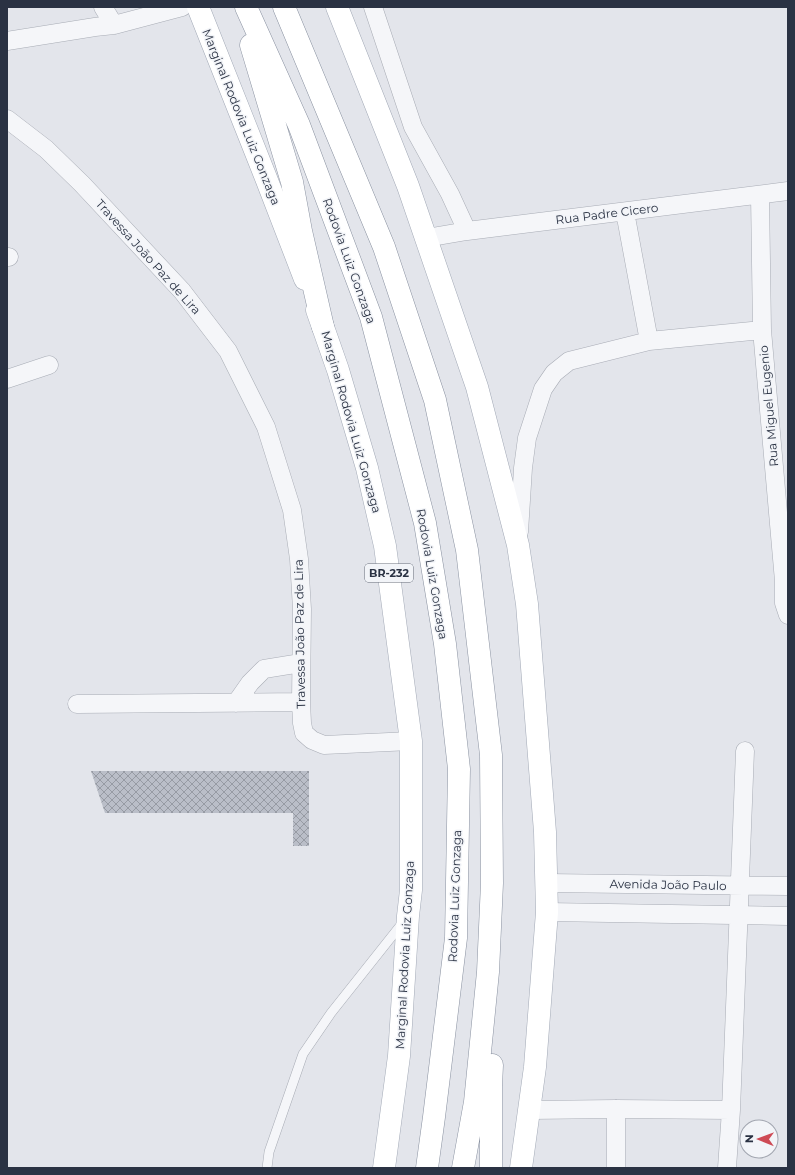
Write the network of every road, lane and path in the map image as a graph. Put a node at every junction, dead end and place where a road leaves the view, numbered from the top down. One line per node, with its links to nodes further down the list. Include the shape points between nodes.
1 (103, 7): 10 (street)
2 (182, 7): 10 (street)
3 (198, 7): 19 (main road, Marginal Rodovia Luiz Gonzaga / BR-232)
4 (240, 7): 19 (main road, via 292,182)
5 (246, 7): 43 (main road, Rodovia Luiz Gonzaga, via 299,125 370,317 425,523 445,644 459,769 456,938)
6 (284, 7): 12 (main road)
7 (299, 7): 12 (main road)
8 (337, 7): 18 (main road)
9 (374, 7): 17 (street, via 413,127)
10 (114, 25): 11 (street)
11 (7, 41)
12 (324, 103): 32 (main road, via 384,247 435,400 467,550 491,755)
13 (7, 119): 26 (street, Travessa João Paz de Lira, via 46,149 82,184 182,291 228,351 266,427 292,510 299,559 302,609)
14 (788, 191): 15 (street, Rua Padre Cicero)
15 (760, 195): 16 (street, Rua Padre Cicero); 20 (street, Rua Miguel Eugenio)
16 (625, 212): 17 (street, Rua Padre Cicero); 21 (street)
17 (468, 231): 18 (street, Rua Padre Cicero)
18 (426, 238): 24 (main road, via 477,387)
19 (323, 327): 30 (main road, Marginal Rodovia Luiz Gonzaga / BR-232, via 367,468 385,546)
20 (762, 330): 21 (street); 25 (street, Rua Miguel Eugenio, via 784,603)
21 (649, 341): 24 (street, via 569,361 554,373 543,389 527,438)
22 (49, 365): 23 (street)
23 (7, 379)
24 (518, 545): 33 (main road, via 527,604)
25 (788, 615)
26 (301, 663): 27 (street, Travessa João Paz de Lira); 28 (street, via 264,669)
27 (301, 702): 28 (street); 30 (street, Travessa João Paz de Lira, via 304,733 324,745)
28 (236, 703): 29 (street)
29 (77, 704)
30 (411, 741): 37 (main road, Marginal Rodovia Luiz Gonzaga / BR-232, via 411,890)
31 (745, 751): 34 (street)
32 (492, 883): 48 (main road, via 488,972 475,1102); 49 (main road, via 498,949 498,985 491,1086)
33 (547, 883): 34 (street, Avenida João Paulo); 36 (main road)
34 (739, 886): 35 (street, Avenida João Paulo); 38 (street)
35 (788, 886)
36 (548, 912): 38 (street); 41 (main road)
37 (408, 916): 44 (lane, via 330,1014 303,1054 269,1152); 45 (main road, Marginal Rodovia Luiz Gonzaga / BR-232, via 399,1056)
38 (738, 916): 39 (street); 42 (street)
39 (788, 916)
40 (616, 1109): 41 (street); 42 (street); 51 (street)
41 (530, 1110): 50 (main road)
42 (731, 1110): 52 (street)
43 (434, 1117): 46 (main road); 47 (main road, Rodovia Luiz Gonzaga)
44 (267, 1168)
45 (384, 1168)
46 (421, 1168)
47 (427, 1168)
48 (462, 1168)
49 (491, 1168)
50 (521, 1168)
51 (616, 1168)
52 (727, 1168)

